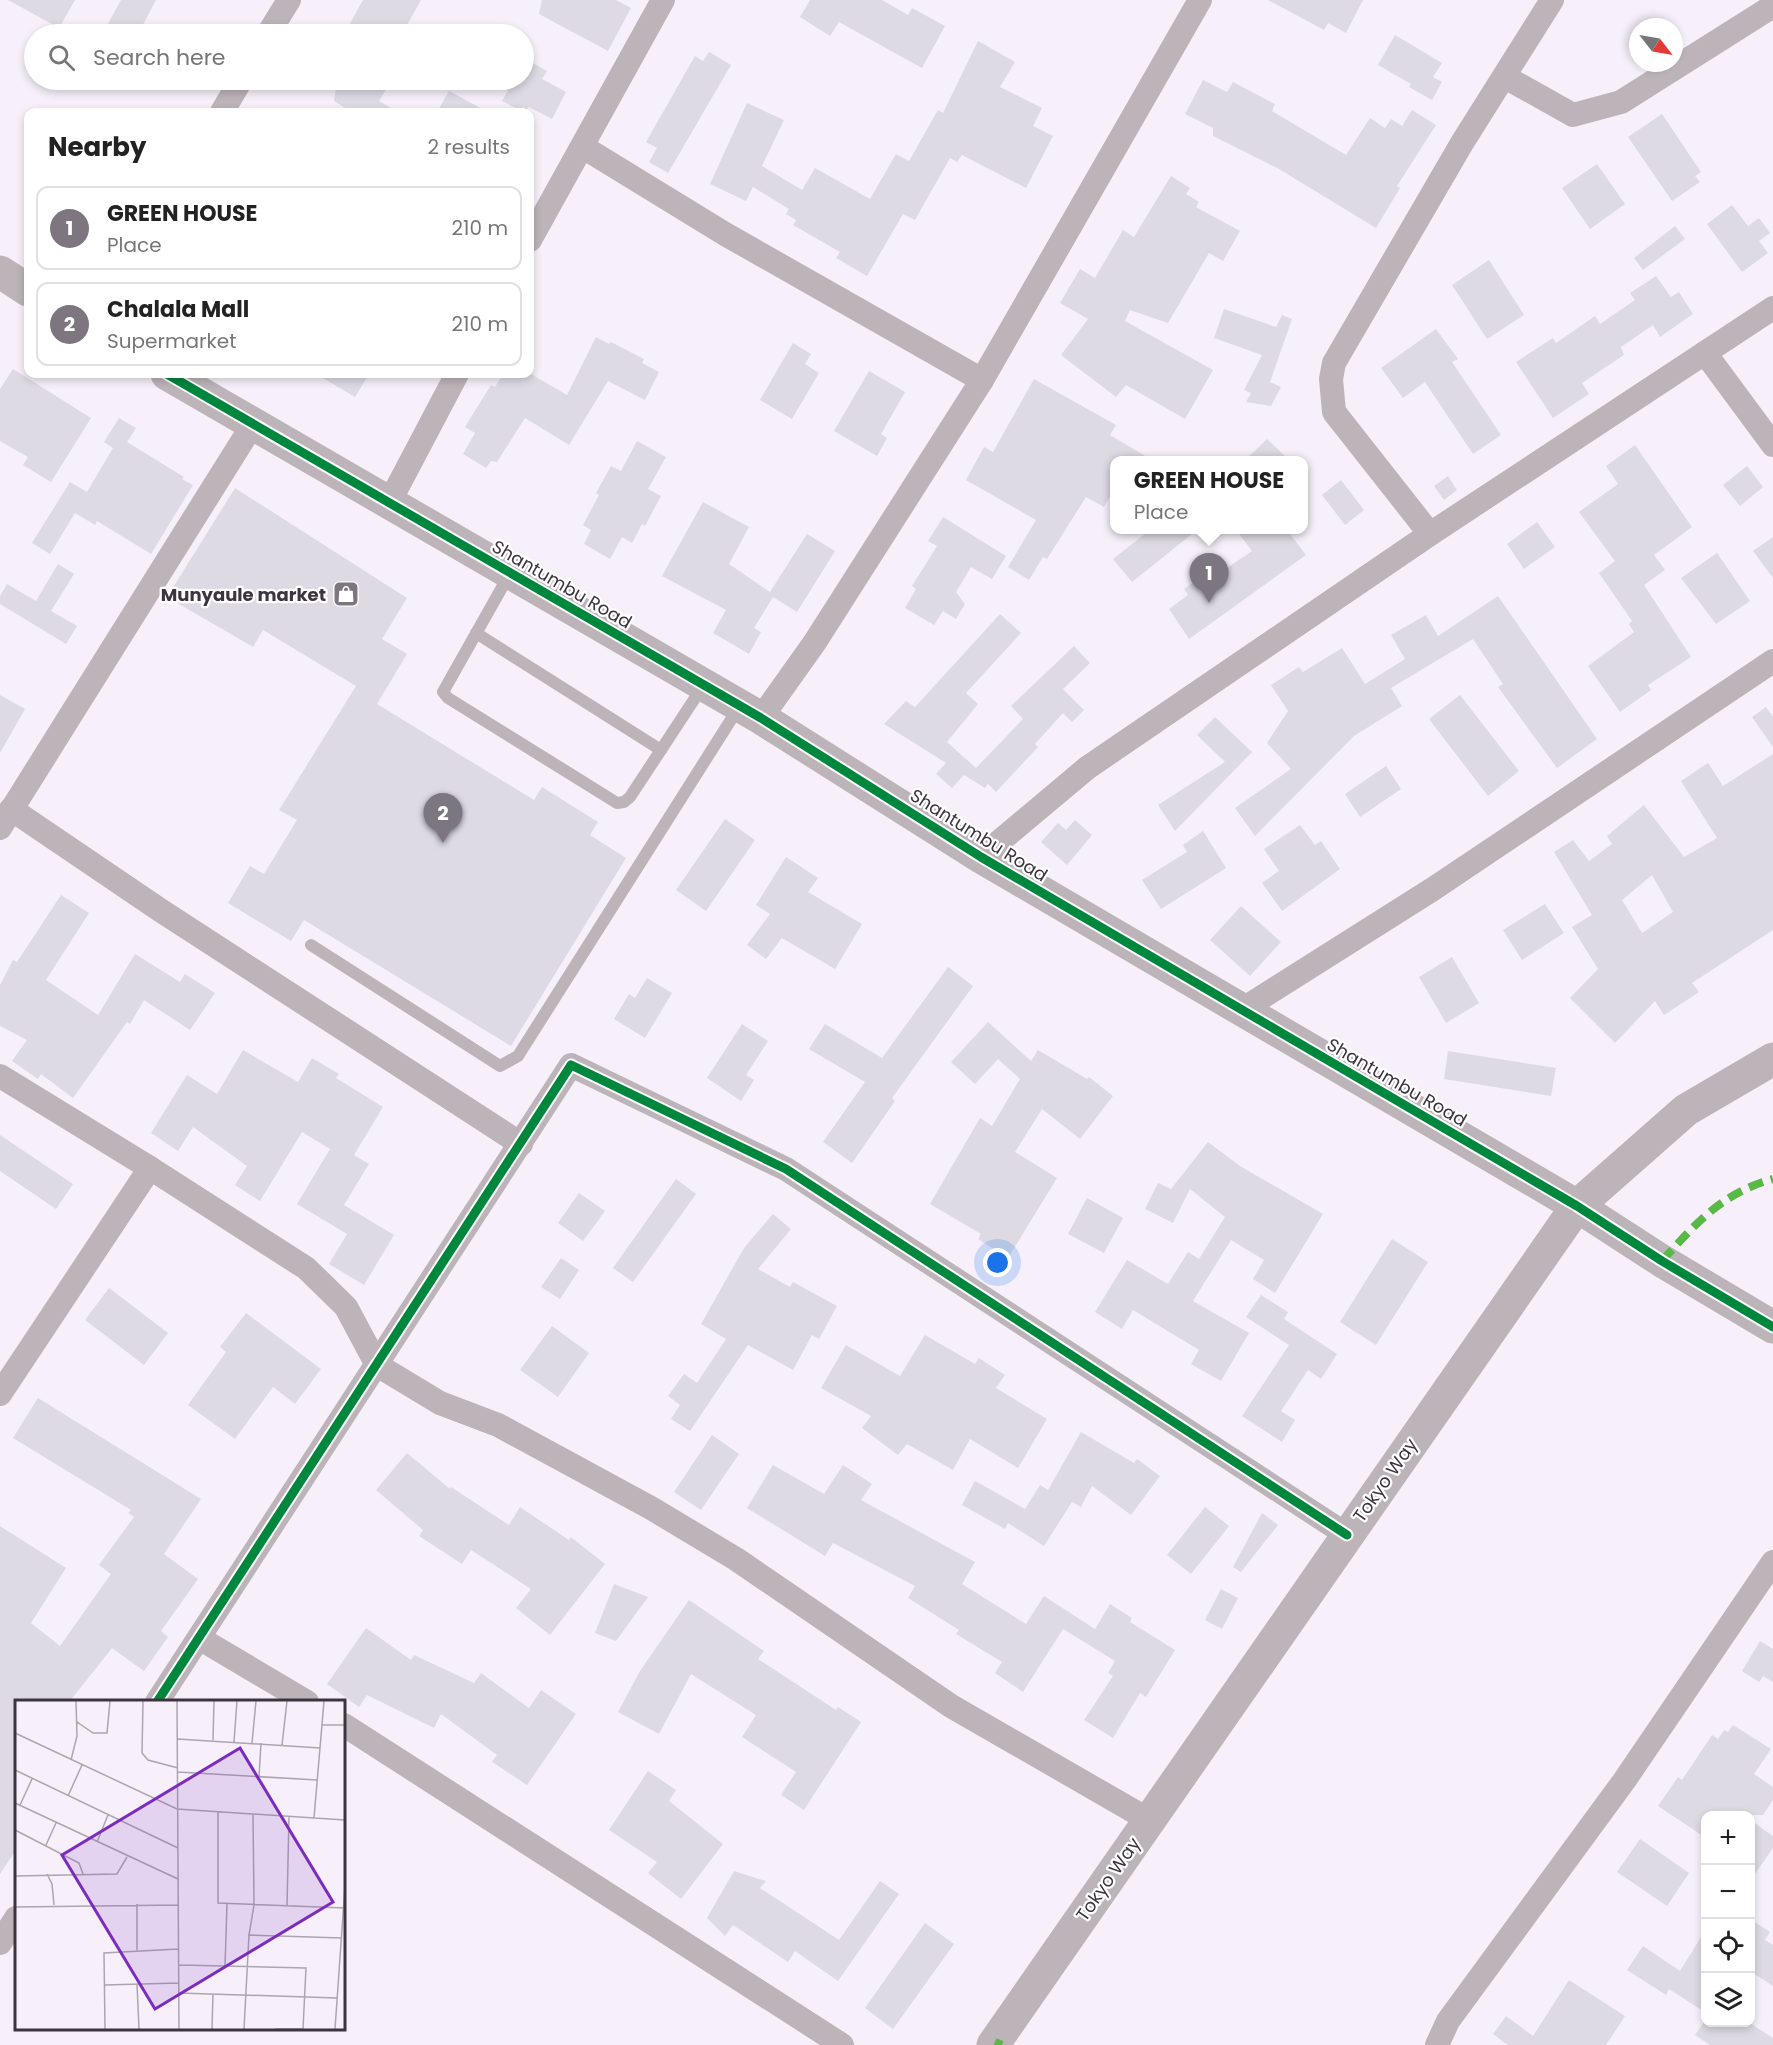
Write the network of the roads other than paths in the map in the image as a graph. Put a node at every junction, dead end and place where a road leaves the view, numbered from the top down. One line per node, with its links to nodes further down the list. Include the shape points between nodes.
1 (289, 0): 6 (street)
2 (663, 0): 10 (street)
3 (1200, 0): 16 (street)
4 (1552, 0): 7 (street)
5 (1773, 6): 7 (street, via 1621,102 1573,115)
6 (274, 24)
7 (1505, 78): 20 (street, via 1462,143 1334,363 1331,379 1334,412)
8 (235, 90): 9 (street)
9 (224, 108)
10 (583, 147): 11 (street); 16 (street, via 725,234)
11 (534, 233)
12 (1773, 308): 13 (street)
13 (1705, 353): 18 (street); 20 (street)
14 (174, 378): 17 (street, Shantumbu Road)
15 (455, 378): 19 (street)
16 (982, 380): 25 (street, via 815,642)
17 (253, 424): 19 (street, Shantumbu Road); 27 (street)
18 (1773, 445)
19 (388, 503): 21 (street, Shantumbu Road)
20 (1430, 534): 28 (street, via 1087,768)
21 (510, 573): 22 (lane); 24 (street, Shantumbu Road)
22 (476, 633): 26 (lane); 26 (lane, via 443,692 448,698 617,803 630,797)
23 (1773, 661): 30 (street, via 1433,890)
24 (704, 685): 25 (street, Shantumbu Road); 26 (lane)
25 (750, 712): 28 (street, Shantumbu Road); 29 (lane, via 518,1056 500,1066)
26 (661, 750)
27 (5, 818): 33 (street, via 160,910)
28 (981, 857): 30 (street, Shantumbu Road)
29 (311, 945)
30 (1240, 1011): 35 (street, Shantumbu Road)
31 (1773, 1059): 35 (street, Tokyo Way, via 1686,1110)
32 (0, 1076): 34 (street)
33 (521, 1144): 37 (street); 39 (street, via 571,1065 786,1169)
34 (150, 1168): 37 (street, via 306,1268 346,1307); 38 (street)
35 (1577, 1206): 36 (street, Shantumbu Road); 39 (street, Tokyo Way)
36 (1773, 1327)
37 (376, 1365): 41 (street); 45 (street, via 440,1403 498,1425 670,1520 736,1559 951,1706)
38 (0, 1394)
39 (1347, 1535): 45 (street, Tokyo Way)
40 (1773, 1562): 50 (street, via 1624,1781 1448,2021)
41 (199, 1638): 42 (street); 43 (street)
42 (158, 1700)
43 (305, 1700)
44 (345, 1726): 48 (street)
45 (1149, 1820): 49 (street, Tokyo Way)
46 (15, 1920): 47 (street)
47 (0, 1943)
48 (842, 2045)
49 (993, 2045)
50 (1437, 2045)

